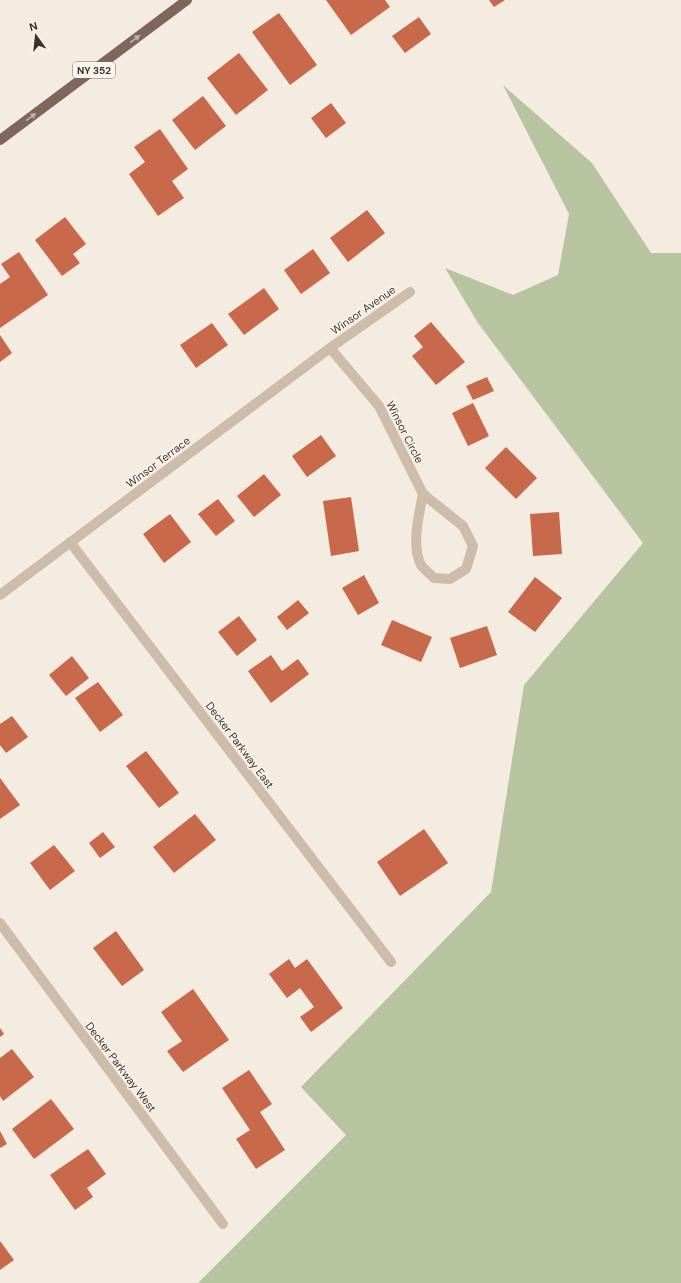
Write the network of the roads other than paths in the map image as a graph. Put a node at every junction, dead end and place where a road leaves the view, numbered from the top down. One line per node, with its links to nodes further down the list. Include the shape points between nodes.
1 (187, 0): 2 (main road, NY 352, one-way to 1)
2 (0, 140)
3 (410, 292): 4 (street, Winsor Avenue)
4 (330, 348): 5 (street, Winsor Circle, via 379,406); 6 (street, Winsor Terrace)
5 (423, 494): 5 (street, Winsor Circle, via 416,547 421,565 434,578 450,579 466,569 473,546 463,526)
6 (70, 542): 7 (street, Winsor Terrace); 9 (street, Decker Parkway East)
7 (0, 595)
8 (0, 923): 10 (street, Decker Parkway West)
9 (391, 962)
10 (223, 1224)

